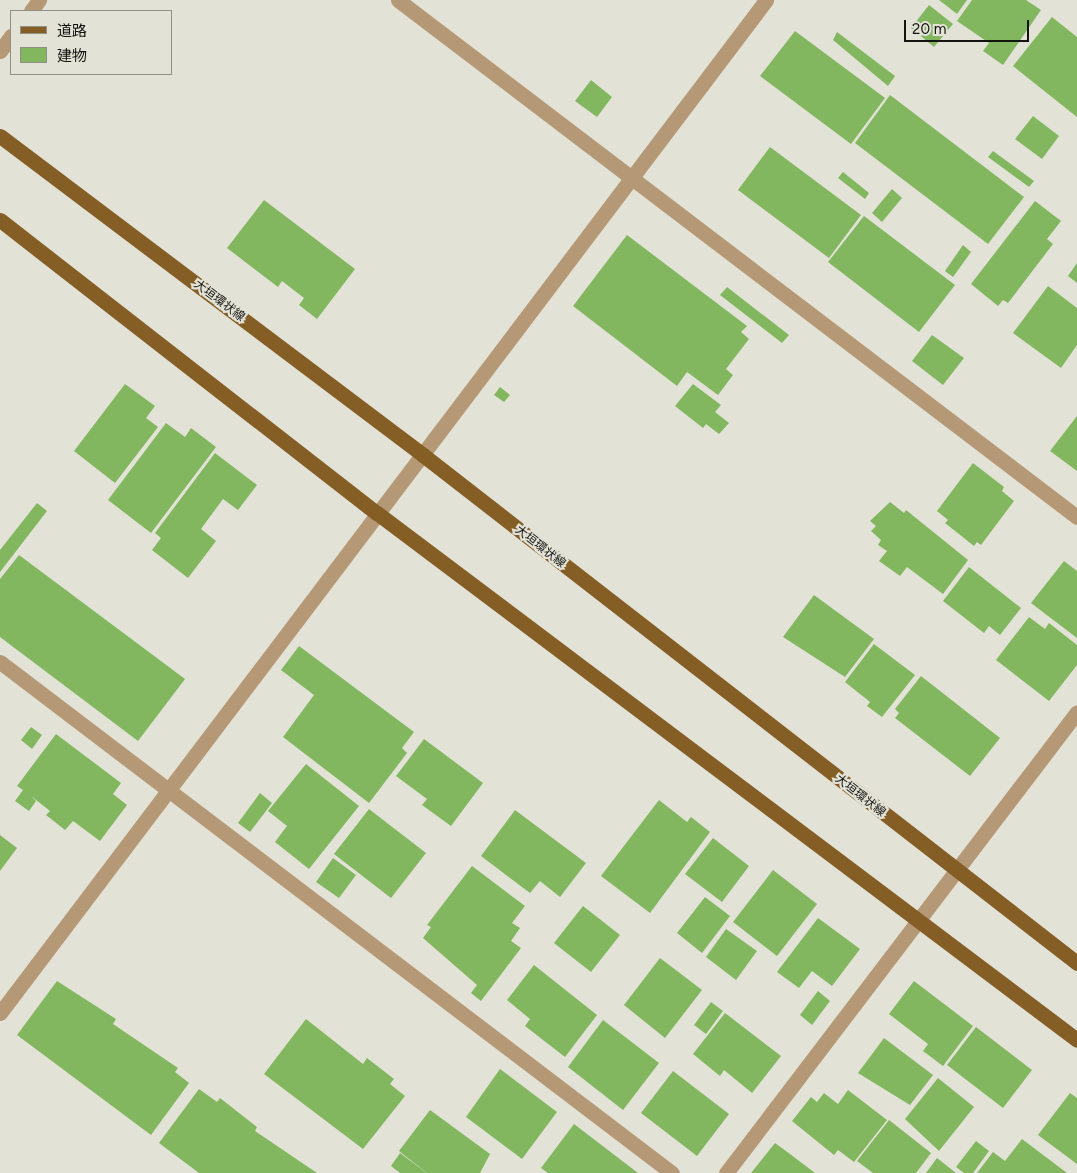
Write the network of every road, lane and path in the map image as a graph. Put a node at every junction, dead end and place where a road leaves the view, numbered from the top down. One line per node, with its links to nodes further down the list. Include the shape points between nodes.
1 (39, 0): 4 (street)
2 (398, 0): 8 (street)
3 (766, 0): 8 (street)
4 (31, 10)
5 (10, 37): 6 (street)
6 (0, 51)
7 (0, 136): 10 (main road, 大垣環状線)
8 (632, 177): 10 (street); 12 (street)
9 (0, 220): 11 (main road)
10 (423, 455): 11 (street); 16 (main road, 大垣環状線)
11 (377, 513): 15 (street); 17 (main road)
12 (1077, 517)
13 (0, 662): 15 (street)
14 (1077, 712): 16 (street)
15 (168, 788): 19 (street); 21 (street)
16 (958, 873): 17 (street); 18 (main road, 大垣環状線)
17 (919, 917): 20 (main road); 22 (street)
18 (1077, 963)
19 (0, 1013)
20 (1077, 1040)
21 (672, 1173)
22 (726, 1173)

